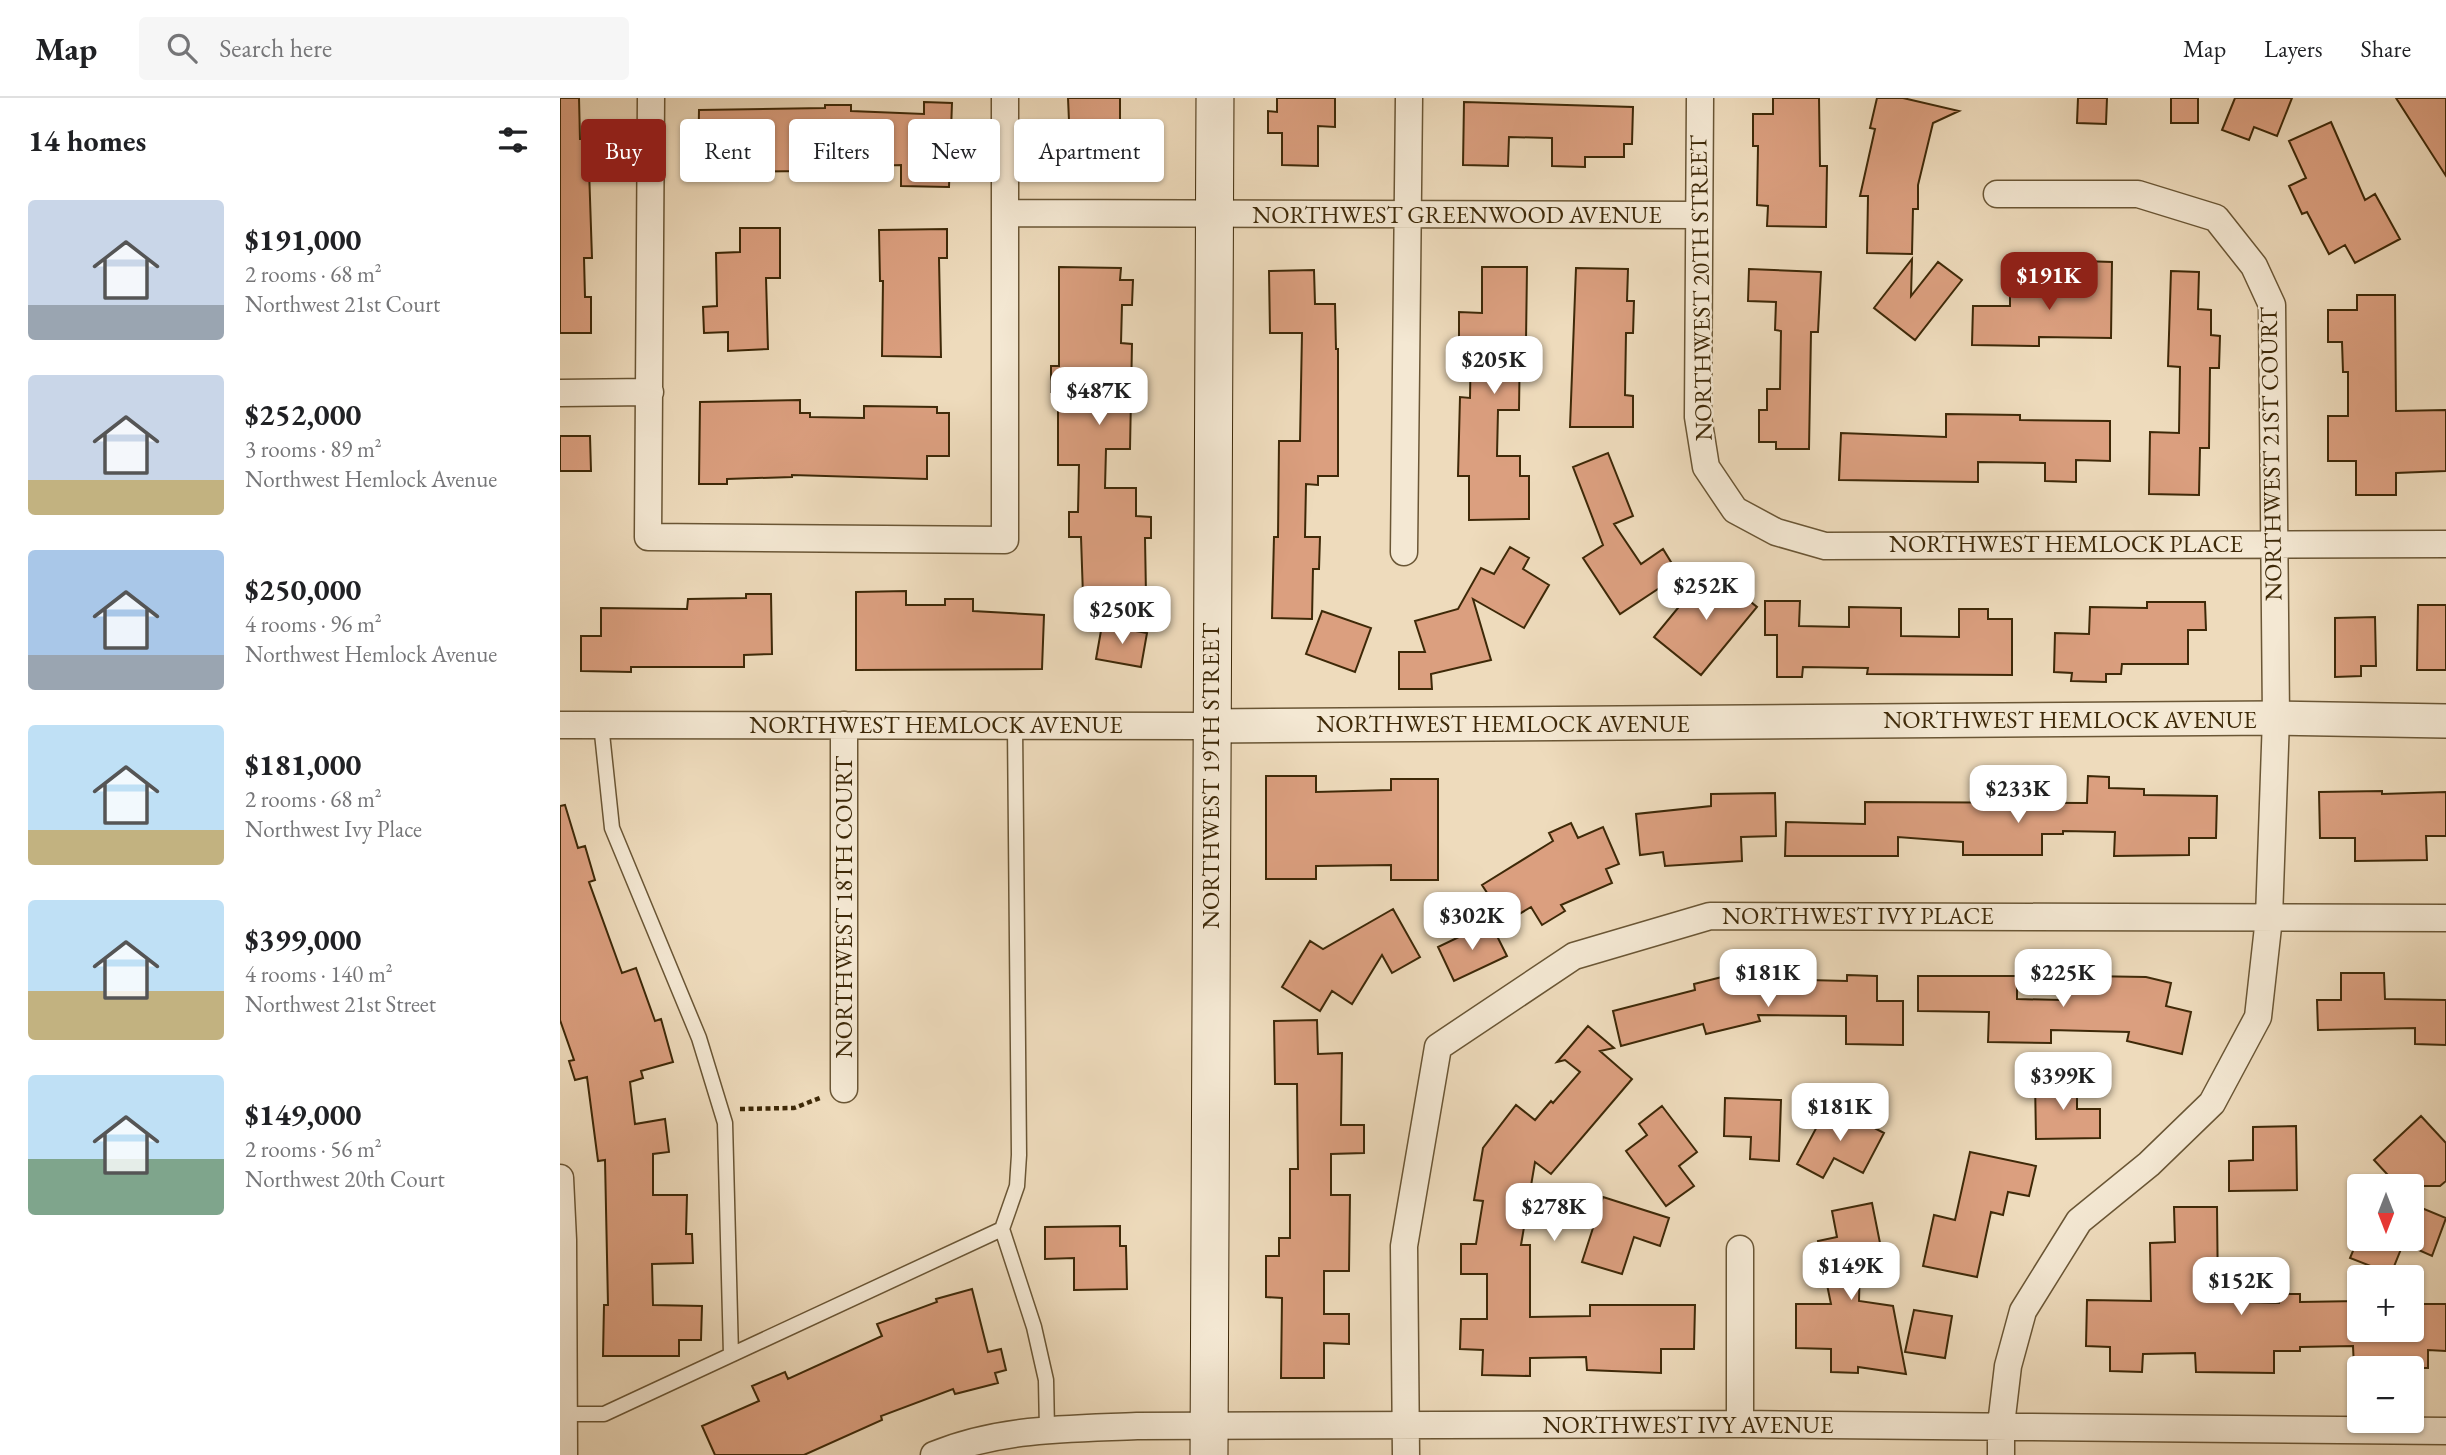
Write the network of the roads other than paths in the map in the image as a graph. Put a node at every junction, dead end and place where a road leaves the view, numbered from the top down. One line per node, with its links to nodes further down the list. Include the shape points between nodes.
1 (651, 98): 11 (street)
2 (1005, 98): 7 (street)
3 (1215, 98): 10 (main road, NORTHWEST 19TH STREET)
4 (1409, 98): 8 (street)
5 (1700, 98): 9 (street, NORTHWEST 20TH STREET)
6 (1997, 194): 14 (street, NORTHWEST 21ST COURT, via 2138,194 2216,218 2254,266 2272,304)
7 (1006, 213): 10 (street, NORTHWEST GREENWOOD AVENUE); 11 (street, via 1006,541 648,537)
8 (1410, 214): 9 (street, NORTHWEST GREENWOOD AVENUE); 10 (street, NORTHWEST GREENWOOD AVENUE); 16 (street)
9 (1698, 215): 13 (street, NORTHWEST 20TH STREET, via 1698,417 1706,467)
10 (1215, 216): 23 (main road, NORTHWEST 19TH STREET)
11 (650, 391): 12 (street)
12 (560, 393)
13 (1735, 510): 14 (street, NORTHWEST HEMLOCK PLACE, via 1776,532 1825,546)
14 (2274, 543): 15 (street, NORTHWEST HEMLOCK PLACE); 17 (street, NORTHWEST 21ST COURT)
15 (2446, 544)
16 (1404, 552)
17 (2276, 718): 18 (street, NORTHWEST HEMLOCK AVENUE); 23 (street, NORTHWEST HEMLOCK AVENUE); 24 (street, NORTHWEST 21ST COURT)
18 (2446, 721)
19 (601, 724): 20 (street, NORTHWEST HEMLOCK AVENUE); 21 (street, NORTHWEST HEMLOCK AVENUE); 31 (lane, via 612,828 699,1038 725,1123)
20 (560, 725)
21 (844, 725): 22 (street, NORTHWEST HEMLOCK AVENUE); 26 (street, NORTHWEST 18TH COURT)
22 (1015, 726): 23 (street, NORTHWEST HEMLOCK AVENUE); 28 (lane, via 1019,1155 1017,1186)
23 (1210, 726): 38 (main road, NORTHWEST 19TH STREET)
24 (2269, 918): 25 (street, NORTHWEST IVY PLACE); 34 (street, NORTHWEST 21ST COURT, via 2258,1017 2212,1103 2149,1164 2079,1221 2023,1311 2008,1366); 35 (street, NORTHWEST IVY PLACE, via 1710,916 1574,956 1438,1047 1404,1246)
25 (2446, 918)
26 (844, 1089)
27 (560, 1178): 29 (street)
28 (1002, 1229): 31 (lane); 36 (lane, via 1046,1380)
29 (562, 1240): 32 (street)
30 (1740, 1249): 33 (street)
31 (731, 1354): 32 (lane, via 604,1414)
32 (562, 1414): 39 (street)
33 (1740, 1424): 34 (street, NORTHWEST IVY AVENUE); 35 (street, NORTHWEST IVY AVENUE)
34 (2001, 1425): 37 (street, NORTHWEST IVY AVENUE); 42 (street, NORTHWEST 21ST COURT)
35 (1405, 1426): 38 (street, NORTHWEST IVY AVENUE); 41 (street)
36 (1047, 1430): 38 (street, NORTHWEST IVY AVENUE); 40 (street, NORTHWEST IVY AVENUE, via 971,1440)
37 (2446, 1431)
38 (1209, 1440)
39 (564, 1455)
40 (934, 1455)
41 (1406, 1455)
42 (2001, 1455)

